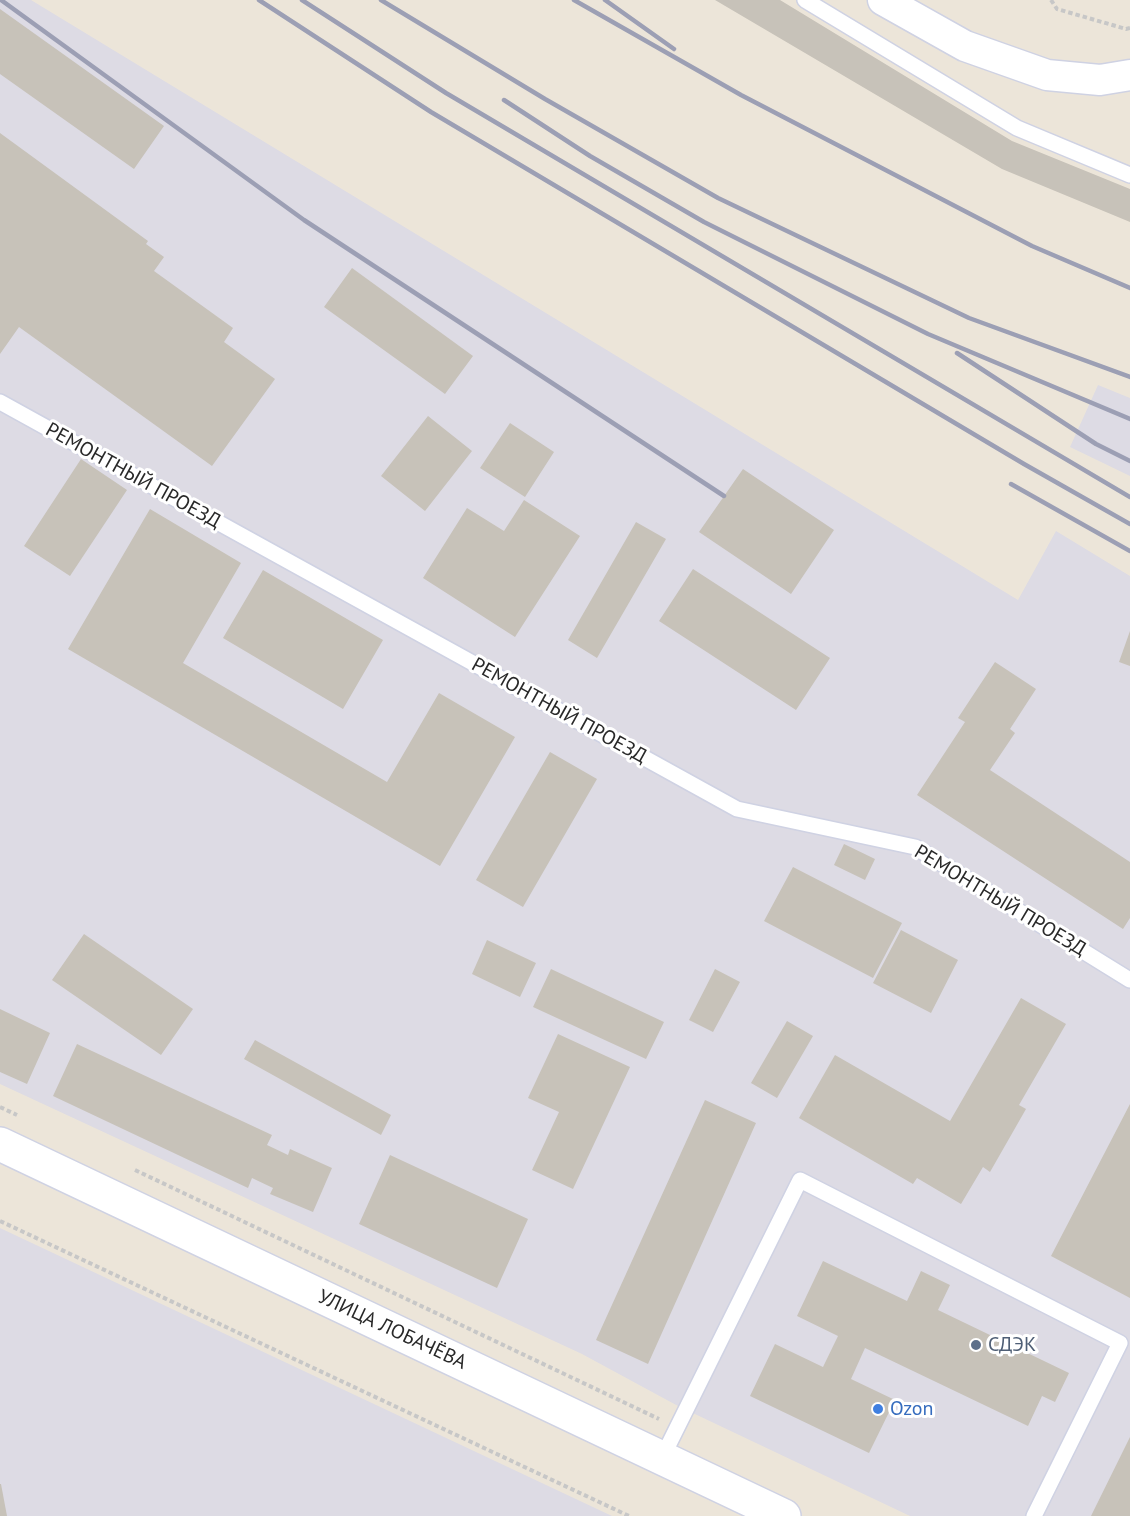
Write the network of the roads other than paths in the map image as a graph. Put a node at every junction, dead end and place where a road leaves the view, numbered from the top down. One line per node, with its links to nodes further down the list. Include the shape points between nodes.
1 (805, 0): 4 (lane, via 1017,128)
2 (883, 0): 3 (street, via 965,46 1047,75 1100,80)
3 (1130, 75)
4 (1130, 174)
5 (0, 402): 6 (lane, РЕМОНТНЫЙ ПРОЕЗД, via 737,809 915,847)
6 (1130, 980)
7 (0, 1144): 8 (main road, УЛИЦА ЛОБАЧЁВА)
8 (662, 1458): 9 (main road, УЛИЦА ЛОБАЧЁВА); 10 (lane, via 801,1180 1120,1343)
9 (784, 1516)
10 (1034, 1516)

